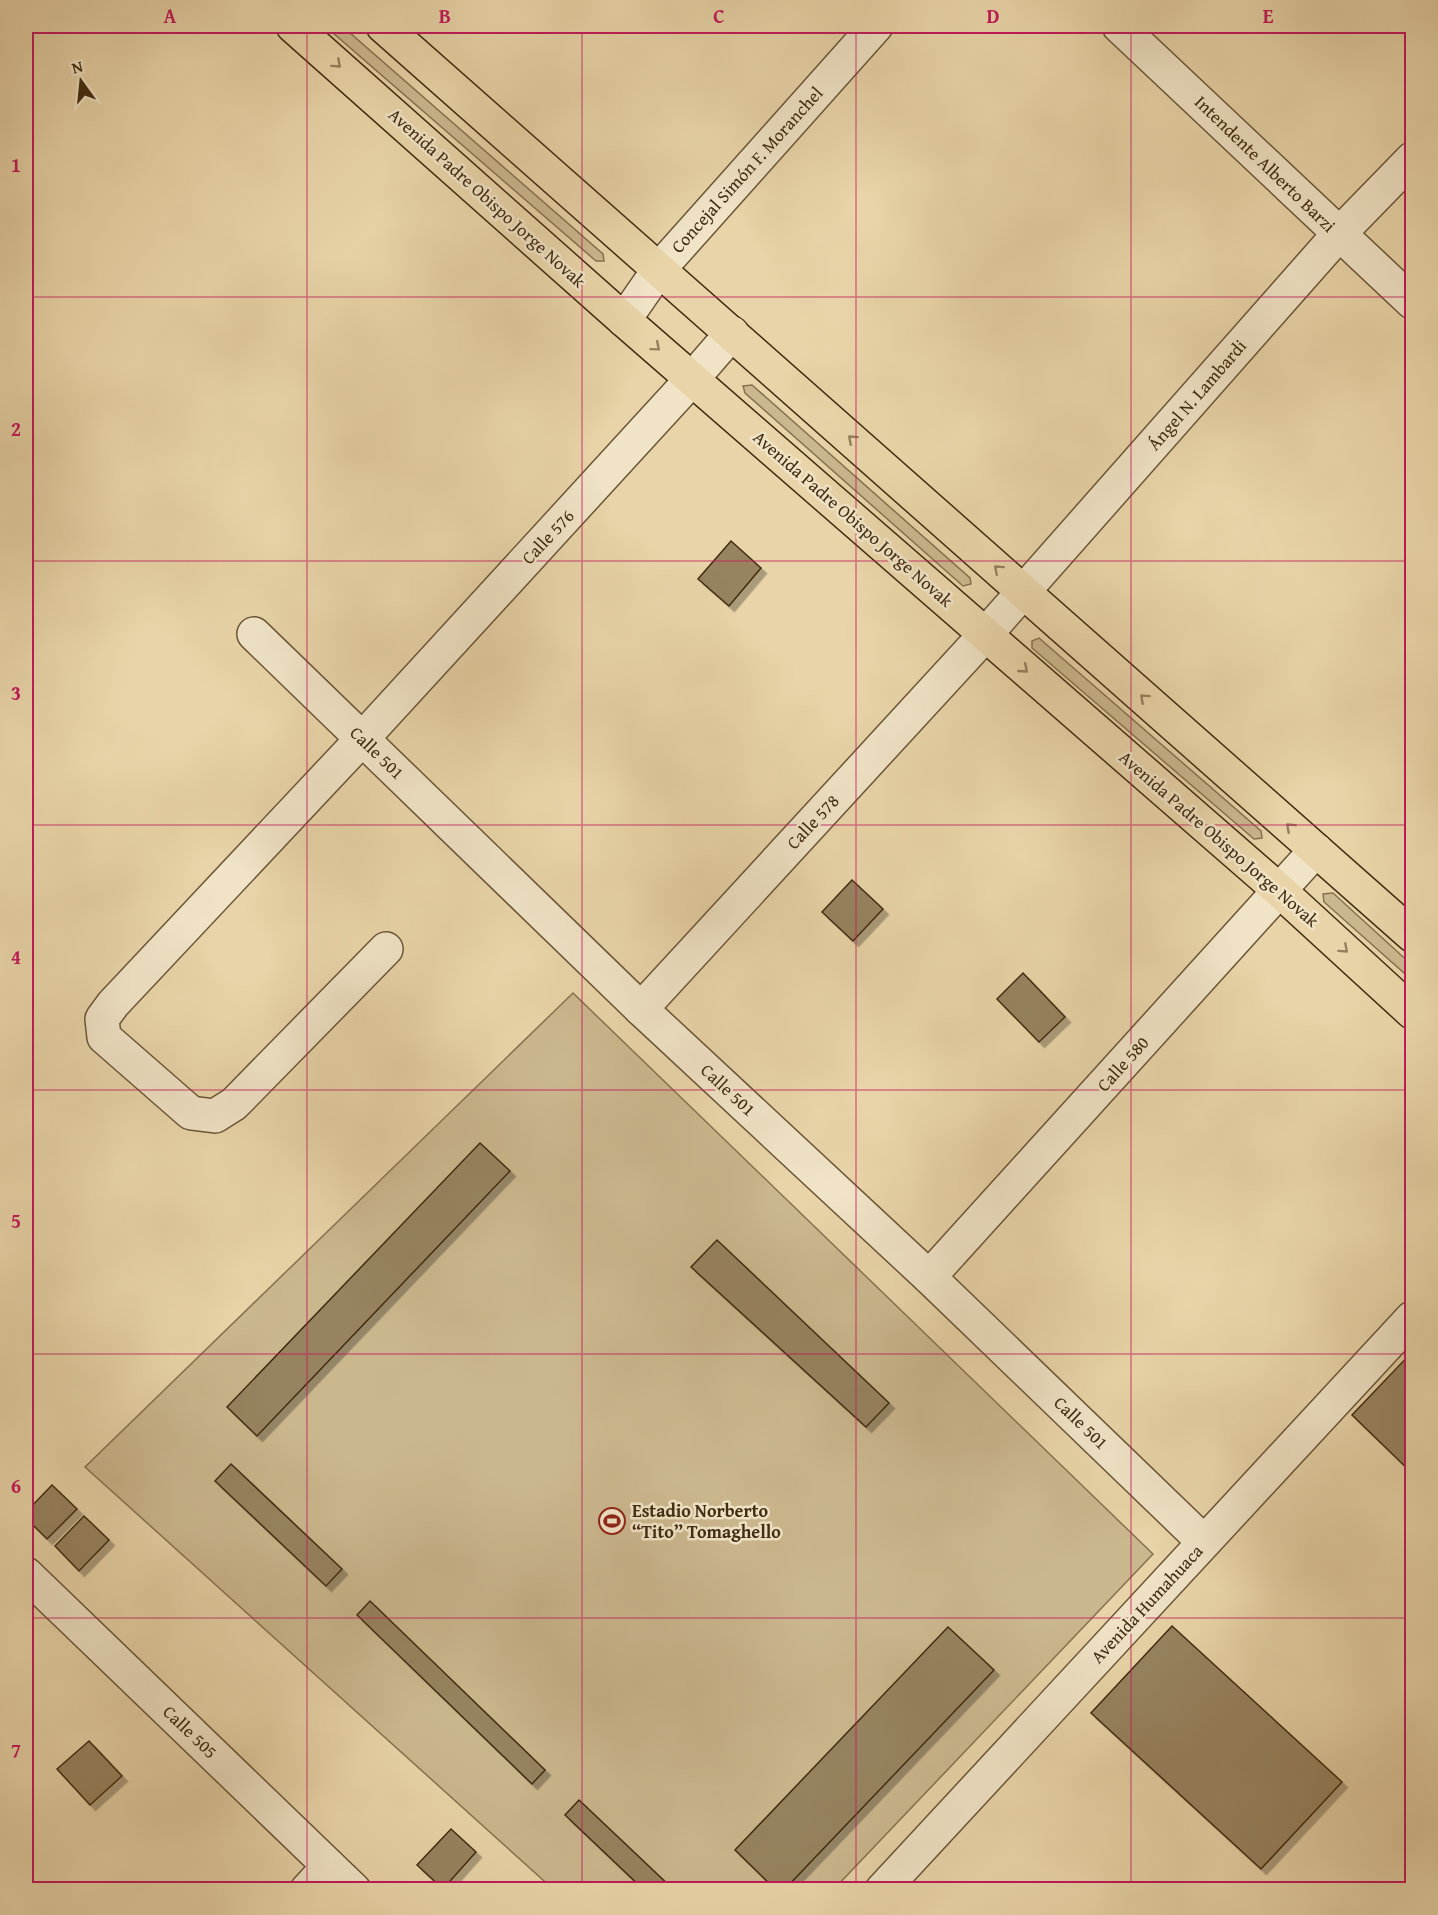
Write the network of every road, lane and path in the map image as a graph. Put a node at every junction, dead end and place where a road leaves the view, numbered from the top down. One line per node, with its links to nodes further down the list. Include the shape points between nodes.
1 (293, 26): 9 (main road, Avenida Padre Obispo Jorge Novak, one-way to 9)
2 (382, 26): 7 (main road)
3 (876, 26): 7 (street, Concejal Simón F. Moranchel)
4 (1119, 26): 6 (street, Intendente Alberto Barzi)
5 (1413, 159): 6 (street, Ángel N. Lambardi)
6 (1339, 234): 8 (street, Intendente Alberto Barzi); 12 (street, Ángel N. Lambardi)
7 (660, 268): 9 (street, Concejal Simón F. Moranchel); 10 (main road)
8 (1413, 302)
9 (624, 320): 11 (main road, Avenida Padre Obispo Jorge Novak, one-way to 11)
10 (732, 333): 11 (street, Calle 576); 12 (main road, one-way to 10)
11 (693, 378): 14 (main road, Avenida Padre Obispo Jorge Novak); 15 (street, Calle 576)
12 (1023, 591): 14 (street, Ángel N. Lambardi); 16 (main road, one-way to 12)
13 (254, 634): 15 (street, Calle 501)
14 (985, 635): 17 (main road, Avenida Padre Obispo Jorge Novak, one-way to 17); 20 (street, Calle 578)
15 (362, 739): 19 (street, Calle 576, via 112,1004 102,1019 104,1037 191,1113 215,1116 234,1104); 20 (street, Calle 501)
16 (1316, 850): 17 (street, Calle 580); 18 (main road)
17 (1280, 891): 21 (main road, Avenida Padre Obispo Jorge Novak, one-way to 21); 22 (street, Calle 580)
18 (1413, 935)
19 (386, 949)
20 (641, 1010): 22 (street, Calle 501)
21 (1413, 1012)
22 (929, 1277): 24 (street, Calle 501)
23 (1413, 1318): 24 (street, Avenida Humahuaca)
24 (1204, 1542): 29 (street, Avenida Humahuaca)
25 (26, 1574): 26 (street, Calle 505)
26 (329, 1866): 27 (street); 28 (street, Calle 505)
27 (307, 1890)
28 (354, 1890)
29 (882, 1890)

